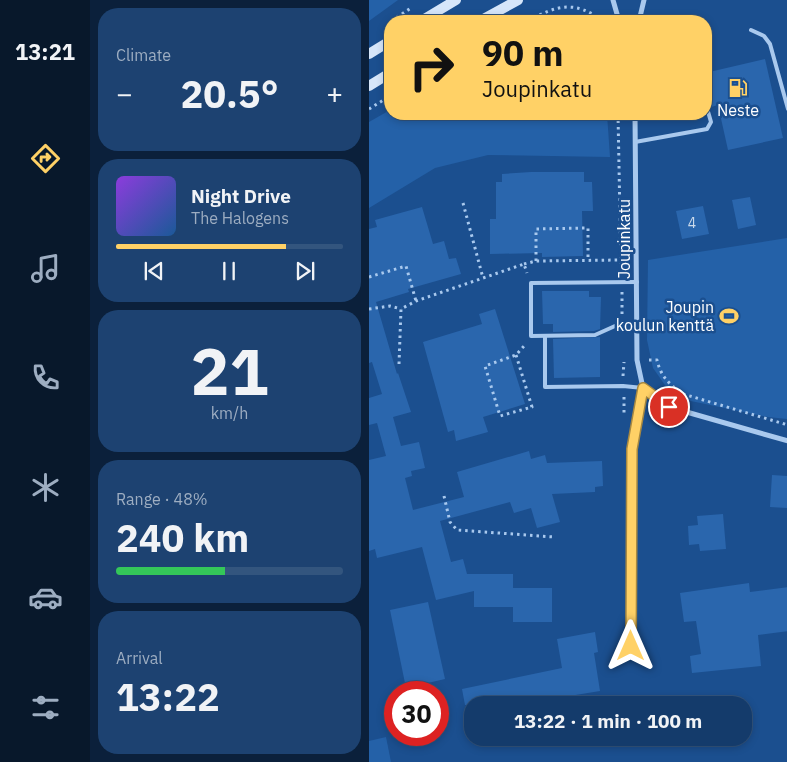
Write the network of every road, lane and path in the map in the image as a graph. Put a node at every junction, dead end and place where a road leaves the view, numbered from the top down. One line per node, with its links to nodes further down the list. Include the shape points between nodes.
1 (456, 0): 7 (main road)
2 (518, 0): 8 (main road)
3 (613, 0): 11 (street)
4 (644, 0): 12 (street)
5 (416, 5): 6 (path)
6 (400, 15)
7 (431, 15)
8 (491, 15)
9 (538, 15): 10 (path, via 559,4 575,4)
10 (596, 15)
11 (617, 15)
12 (640, 15)
13 (751, 30): 20 (lane, via 764,36 770,44)
14 (384, 44): 15 (main road)
15 (369, 54)
16 (384, 77): 17 (main road)
17 (369, 86)
18 (384, 100): 19 (path)
19 (369, 109)
20 (787, 109)
21 (635, 120): 23 (street, Joupinkatu)
22 (710, 120): 23 (lane, via 707,128)
23 (635, 142): 26 (street, Joupinkatu)
24 (463, 203): 30 (path)
25 (588, 260): 26 (path); 27 (path); 27 (path, via 588,228 536,229)
26 (637, 260): 31 (street, Joupinkatu)
27 (536, 261): 28 (path)
28 (524, 264): 30 (path); 32 (path)
29 (369, 277): 33 (path, via 406,266)
30 (483, 278): 33 (path)
31 (637, 282): 32 (lane); 36 (street, Joupinkatu)
32 (531, 283): 37 (lane)
33 (416, 301): 35 (path)
34 (369, 309): 35 (path, via 390,306)
35 (401, 309): 42 (path)
36 (637, 326): 38 (lane, via 615,326 595,335); 41 (street, Joupinkatu)
37 (531, 336): 38 (lane); 39 (path)
38 (545, 336): 43 (lane, via 545,387)
39 (516, 356): 39 (path, via 485,366 500,416 531,407)
40 (624, 360): 41 (path)
41 (637, 360): 43 (street, Joupinkatu); 44 (path, via 657,360 660,373 683,394)
42 (399, 364)
43 (643, 388): 45 (street, via 669,407); 48 (street, via 632,449)
44 (787, 424)
45 (787, 441)
46 (444, 496): 47 (path, via 450,522 457,530)
47 (554, 537)
48 (631, 646)

